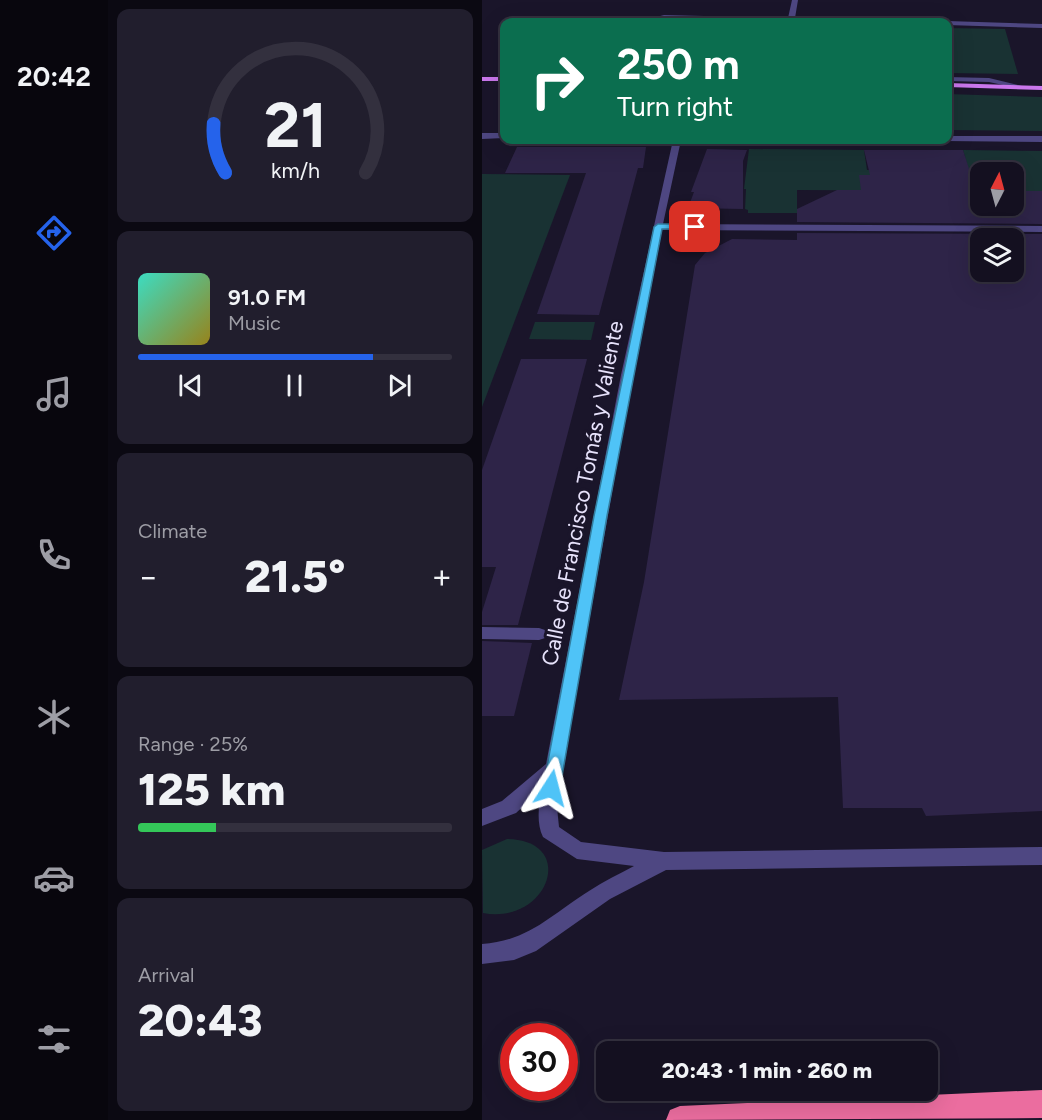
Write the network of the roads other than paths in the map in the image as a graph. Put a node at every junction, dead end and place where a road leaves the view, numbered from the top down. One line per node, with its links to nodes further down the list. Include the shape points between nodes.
1 (796, 0): 4 (street)
2 (656, 18): 3 (street)
3 (728, 18)
4 (792, 18)
5 (952, 23): 6 (street)
6 (1043, 26)
7 (482, 74): 8 (main road)
8 (500, 74)
9 (482, 79): 10 (main road)
10 (500, 79)
11 (952, 79): 12 (street, via 989,80)
12 (1022, 87): 13 (main road); 15 (main road)
13 (952, 88)
14 (952, 88): 15 (main road)
15 (1043, 90)
16 (482, 136): 17 (street)
17 (500, 136)
18 (952, 139): 19 (street)
19 (1043, 139)
20 (676, 144): 21 (street, Calle de Francisco Tomás y Valiente)
21 (658, 227): 22 (street); 25 (street, Calle de Francisco Tomás y Valiente)
22 (1043, 230)
23 (482, 633): 24 (street)
24 (539, 634)
25 (554, 768): 26 (street, via 509,807); 28 (street, Calle de Francisco Tomás y Valiente, via 548,807 550,831 560,840 577,850)
26 (482, 818)
27 (1043, 856): 28 (street)
28 (664, 861): 29 (street, via 596,897 516,950)
29 (482, 954)
30 (1043, 1104): 31 (highway)
31 (680, 1120)

